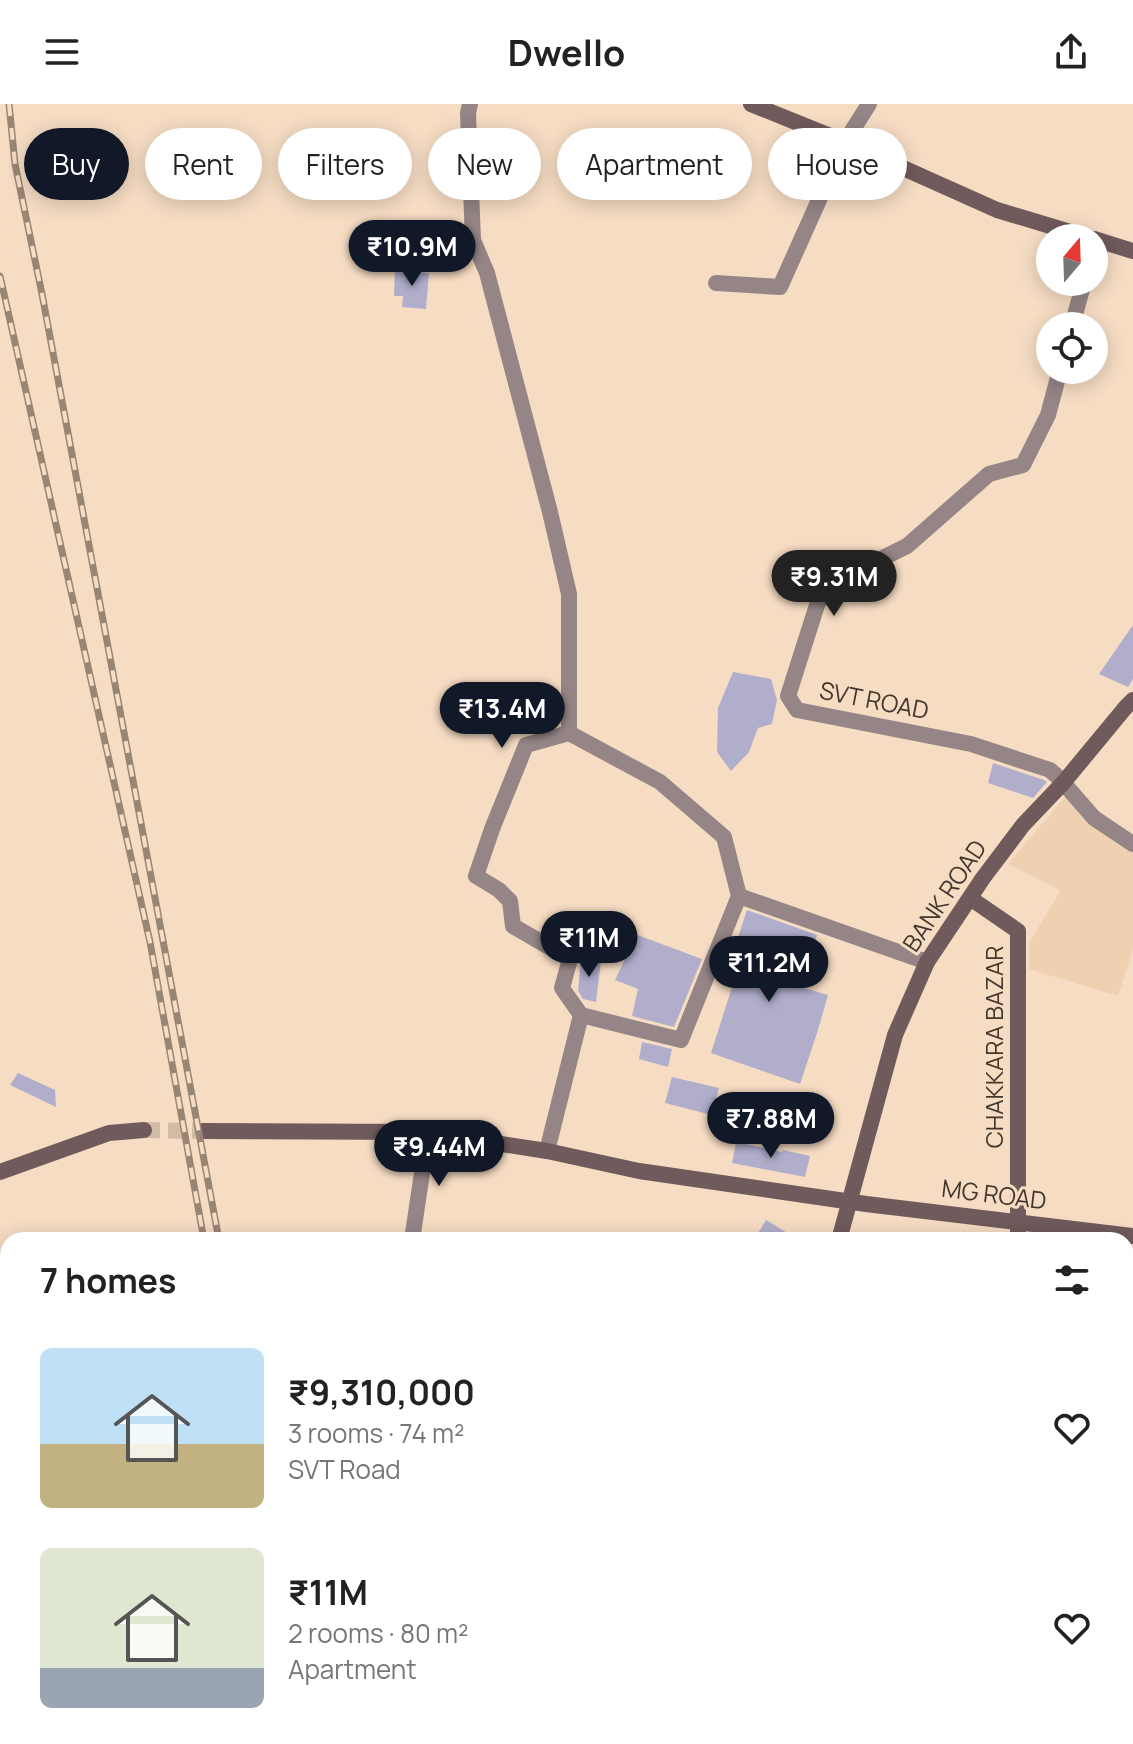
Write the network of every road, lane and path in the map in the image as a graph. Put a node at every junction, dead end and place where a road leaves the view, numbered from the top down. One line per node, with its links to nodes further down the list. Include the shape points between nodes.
1 (470, 104): 14 (street, via 473,240 487,273 569,594)
2 (751, 104): 4 (main road)
3 (869, 104): 5 (street)
4 (810, 128)
5 (854, 128)
6 (907, 170): 8 (main road)
7 (819, 200): 11 (street, via 780,287)
8 (1040, 224)
9 (1108, 245): 10 (main road)
10 (1133, 251)
11 (716, 283)
12 (1056, 384): 15 (street, SVT ROAD, via 1048,415 1023,465 989,474 907,546 840,579 818,602 788,696 797,710 971,744 1050,770)
13 (1133, 700): 15 (main road, BANK ROAD)
14 (569, 733): 17 (street, via 660,782 724,837); 20 (street, via 526,745 476,876 510,901 513,926 570,959 562,988)
15 (1063, 783): 16 (street, via 1094,818); 18 (main road, BANK ROAD, via 1023,825)
16 (1133, 844)
17 (739, 896): 19 (street); 20 (street, via 681,1040)
18 (970, 898): 19 (main road, BANK ROAD); 27 (main road, CHAKKARA BAZAR, via 1018,931)
19 (927, 962): 26 (main road, BANK ROAD, via 895,1035)
20 (581, 1015): 24 (street)
21 (144, 1130): 25 (main road, via 109,1133)
22 (203, 1131): 23 (main road, MG ROAD)
23 (428, 1133): 24 (main road, MG ROAD); 28 (street)
24 (547, 1151): 26 (main road, MG ROAD, via 639,1171)
25 (0, 1172)
26 (849, 1201): 27 (main road, MG ROAD); 29 (main road, BANK ROAD)
27 (1019, 1222): 30 (main road); 31 (main road, MG ROAD)
28 (413, 1232)
29 (841, 1232)
30 (1018, 1232)
31 (1100, 1232)

